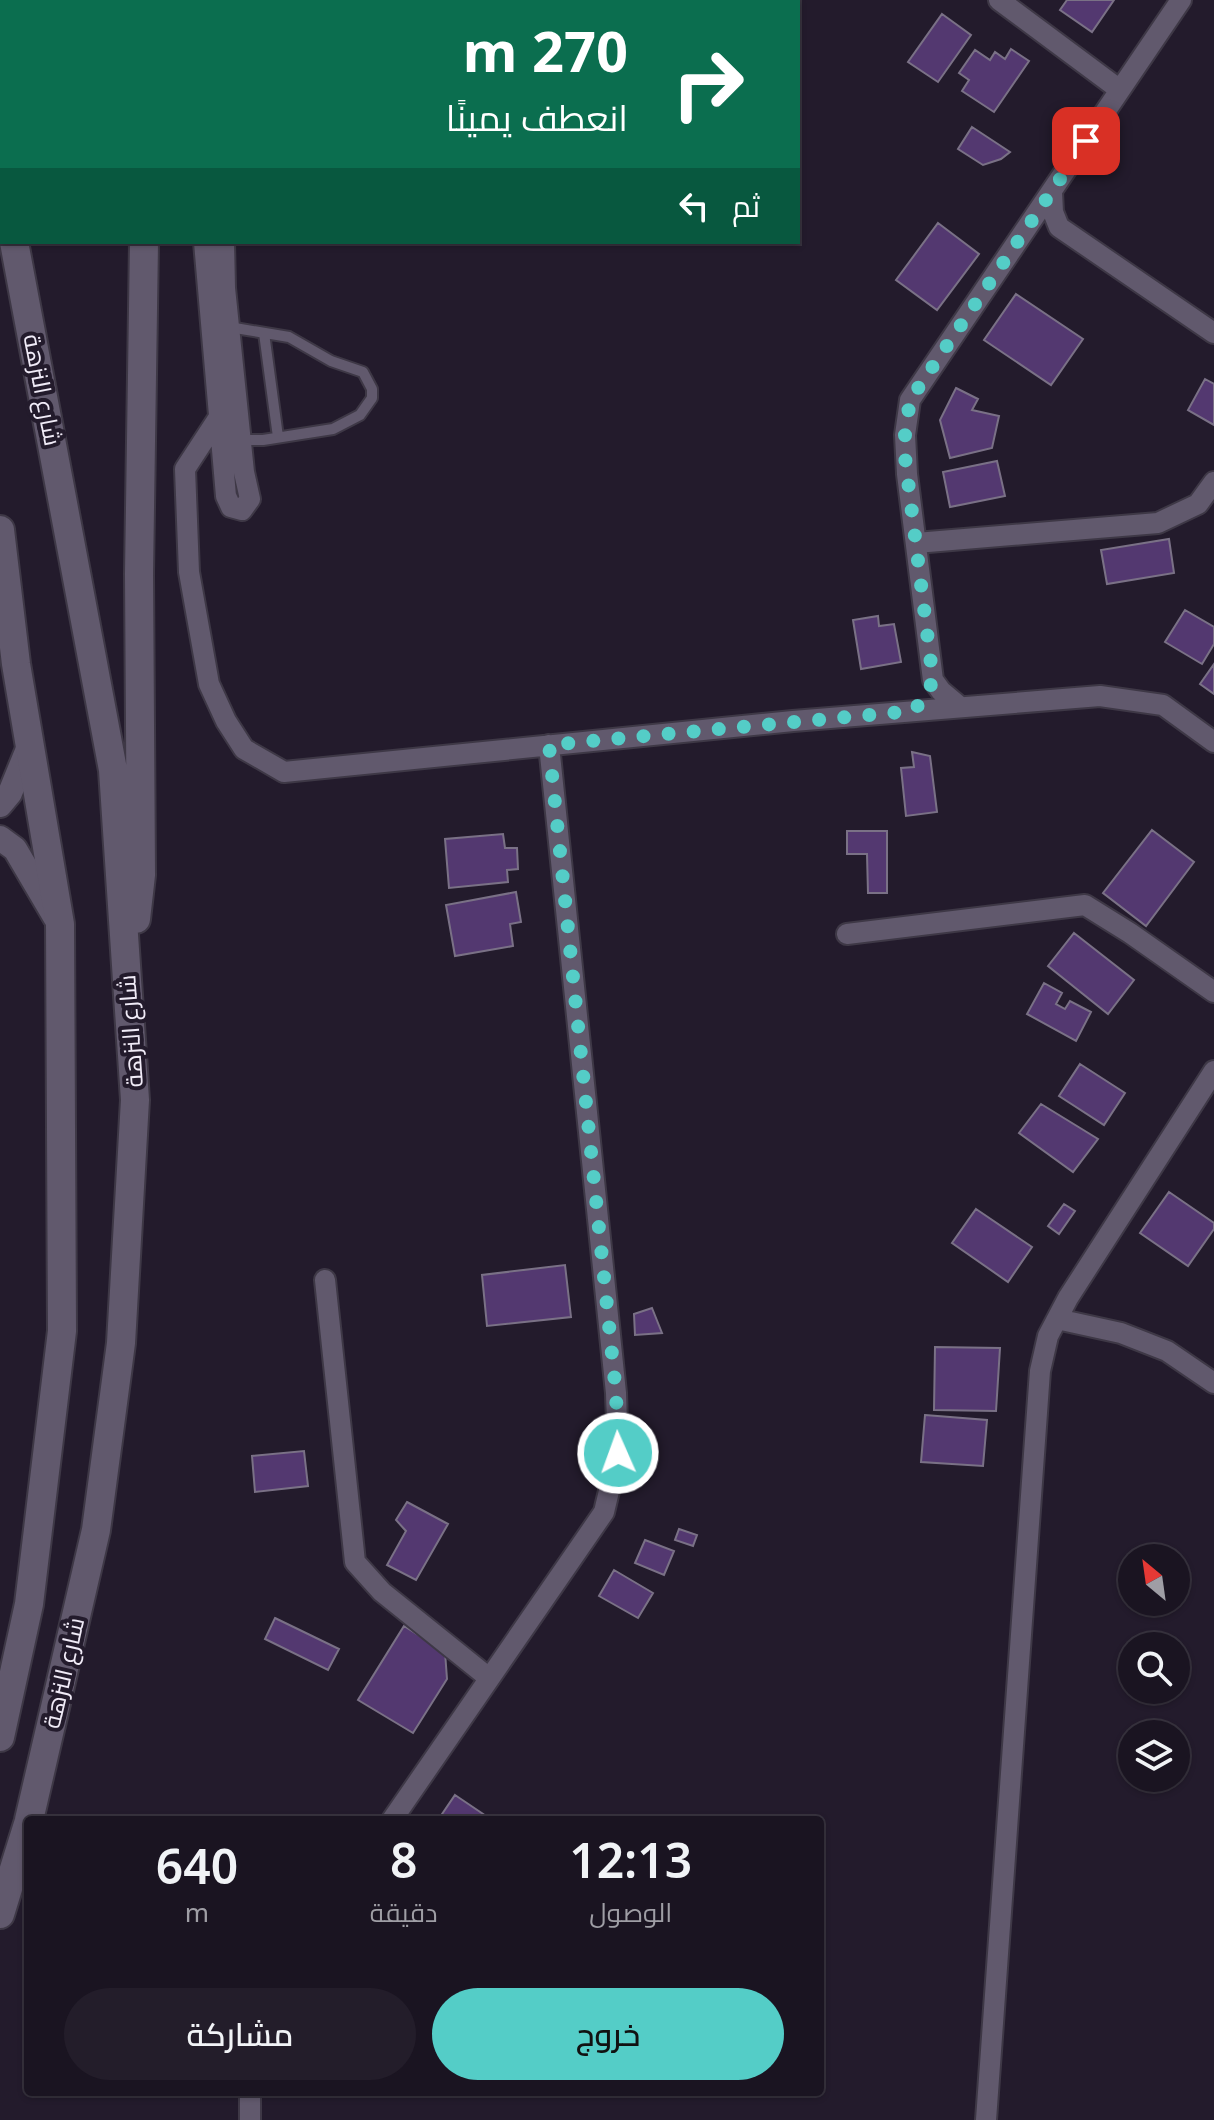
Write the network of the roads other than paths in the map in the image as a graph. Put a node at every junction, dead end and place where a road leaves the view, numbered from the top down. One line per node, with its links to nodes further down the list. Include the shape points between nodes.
1 (999, 0): 3 (street)
2 (1181, 0): 3 (street)
3 (1120, 90): 4 (street)
4 (1052, 192): 5 (street); 6 (street)
5 (1059, 227): 6 (street); 13 (street)
6 (1021, 237): 20 (street, via 910,400 905,457)
7 (14, 244): 31 (main road, شارع النزهة, via 113,770)
8 (144, 244): 31 (main road, via 141,875)
9 (204, 244): 14 (street)
10 (224, 244): 11 (street)
11 (229, 327): 12 (lane); 17 (street)
12 (264, 333): 16 (lane); 16 (lane, via 289,337 363,372 372,389 360,415 333,429)
13 (1214, 333)
14 (215, 365): 15 (street); 17 (lane, via 228,419)
15 (219, 417): 17 (street, via 226,496 231,507 242,510 250,499); 26 (street, via 185,469 189,572 209,684 244,749 284,772)
16 (278, 437): 17 (lane)
17 (241, 441)
18 (1214, 482): 20 (street, via 1198,504 1158,523)
19 (0, 530): 25 (main road, شارع النزهة)
20 (916, 543): 21 (street)
21 (933, 680): 22 (street); 23 (street)
22 (960, 707): 23 (street); 24 (street, via 1100,696 1163,705)
23 (912, 711): 26 (street)
24 (1214, 742)
25 (30, 744): 27 (street); 29 (main road, شارع النزهة)
26 (549, 745): 37 (street, via 618,1453 604,1512)
27 (0, 805)
28 (0, 838): 29 (street, via 15,849)
29 (60, 924): 38 (main road, شارع النزهة, via 62,1331 29,1604)
30 (847, 934): 32 (street, via 1085,905)
31 (128, 987): 39 (main road, شارع النزهة, via 135,1100 121,1343 96,1530)
32 (1214, 992)
33 (1214, 1071): 35 (street)
34 (325, 1280): 37 (street, via 355,1562 382,1592)
35 (1057, 1319): 36 (street, via 1121,1333 1167,1351); 45 (street, via 1040,1371)
36 (1214, 1383)
37 (489, 1678): 40 (street)
38 (0, 1737)
39 (30, 1816)
40 (395, 1816)
41 (24, 1838): 42 (main road, شارع النزهة)
42 (0, 1914)
43 (250, 2096): 44 (street)
44 (250, 2120)
45 (986, 2120)

